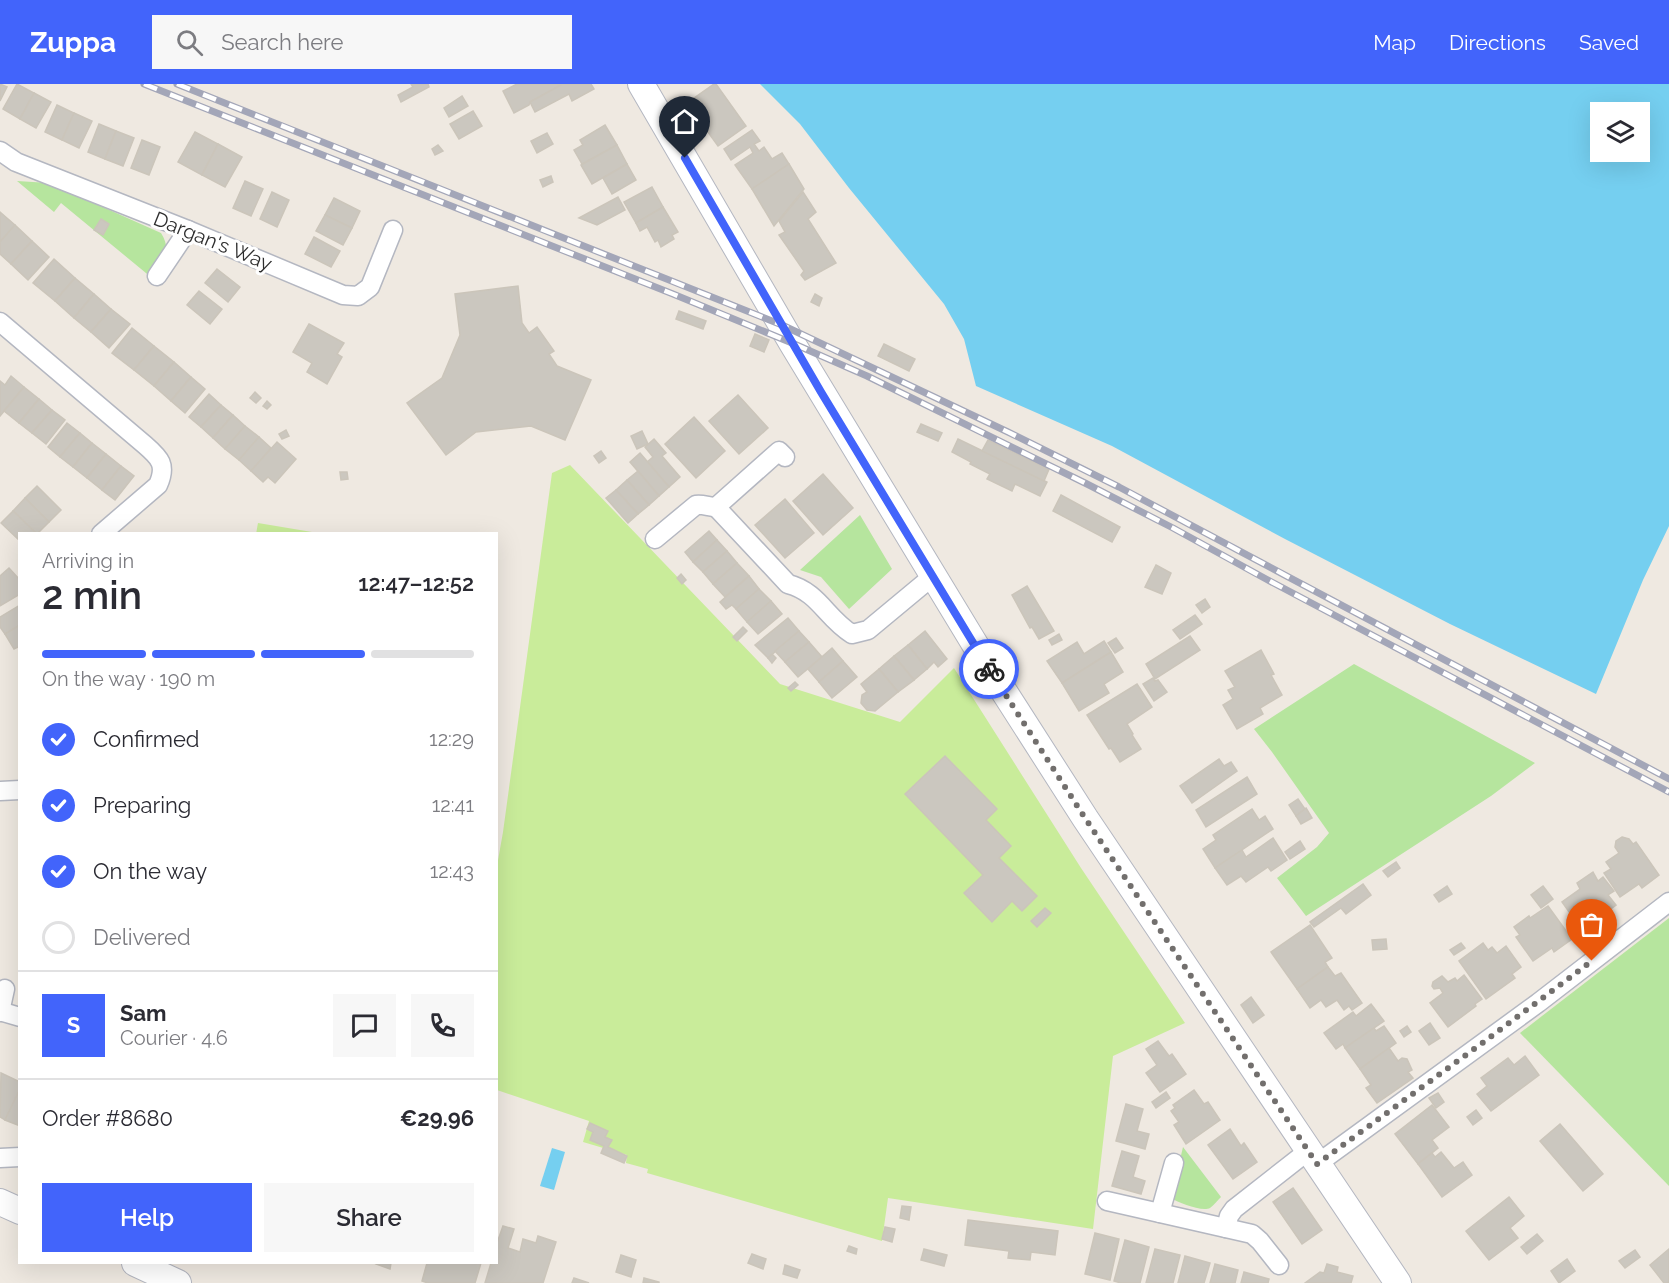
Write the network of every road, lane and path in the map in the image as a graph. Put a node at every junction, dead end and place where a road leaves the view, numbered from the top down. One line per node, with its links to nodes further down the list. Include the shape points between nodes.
1 (641, 84): 11 (main road)
2 (0, 151): 3 (street, Dargan's Way, via 16,162)
3 (188, 230): 4 (street, Dargan's Way, via 343,295 358,296 370,287); 5 (street)
4 (393, 230)
5 (157, 276)
6 (0, 322): 9 (street, via 157,455 163,475 158,485)
7 (785, 457): 8 (street, via 779,451)
8 (716, 507): 10 (street, via 696,505); 11 (street, via 788,584 810,594 852,634 868,630)
9 (103, 532)
10 (655, 539)
11 (933, 576): 19 (main road, via 1073,801)
12 (18, 790): 13 (street)
13 (0, 791)
14 (1669, 902): 19 (street, via 1529,1009)
15 (5, 989): 16 (street)
16 (0, 1012): 17 (street)
17 (18, 1016)
18 (18, 1157): 20 (street)
19 (1313, 1157): 26 (street, via 1234,1209); 30 (main road)
20 (0, 1158)
21 (1174, 1163): 25 (street)
22 (1107, 1201): 25 (street)
23 (0, 1202): 24 (main road)
24 (18, 1210)
25 (1160, 1213): 26 (street)
26 (1226, 1228): 28 (street, via 1251,1234)
27 (137, 1264): 29 (main road)
28 (1279, 1265)
29 (177, 1283)
30 (1398, 1283)

